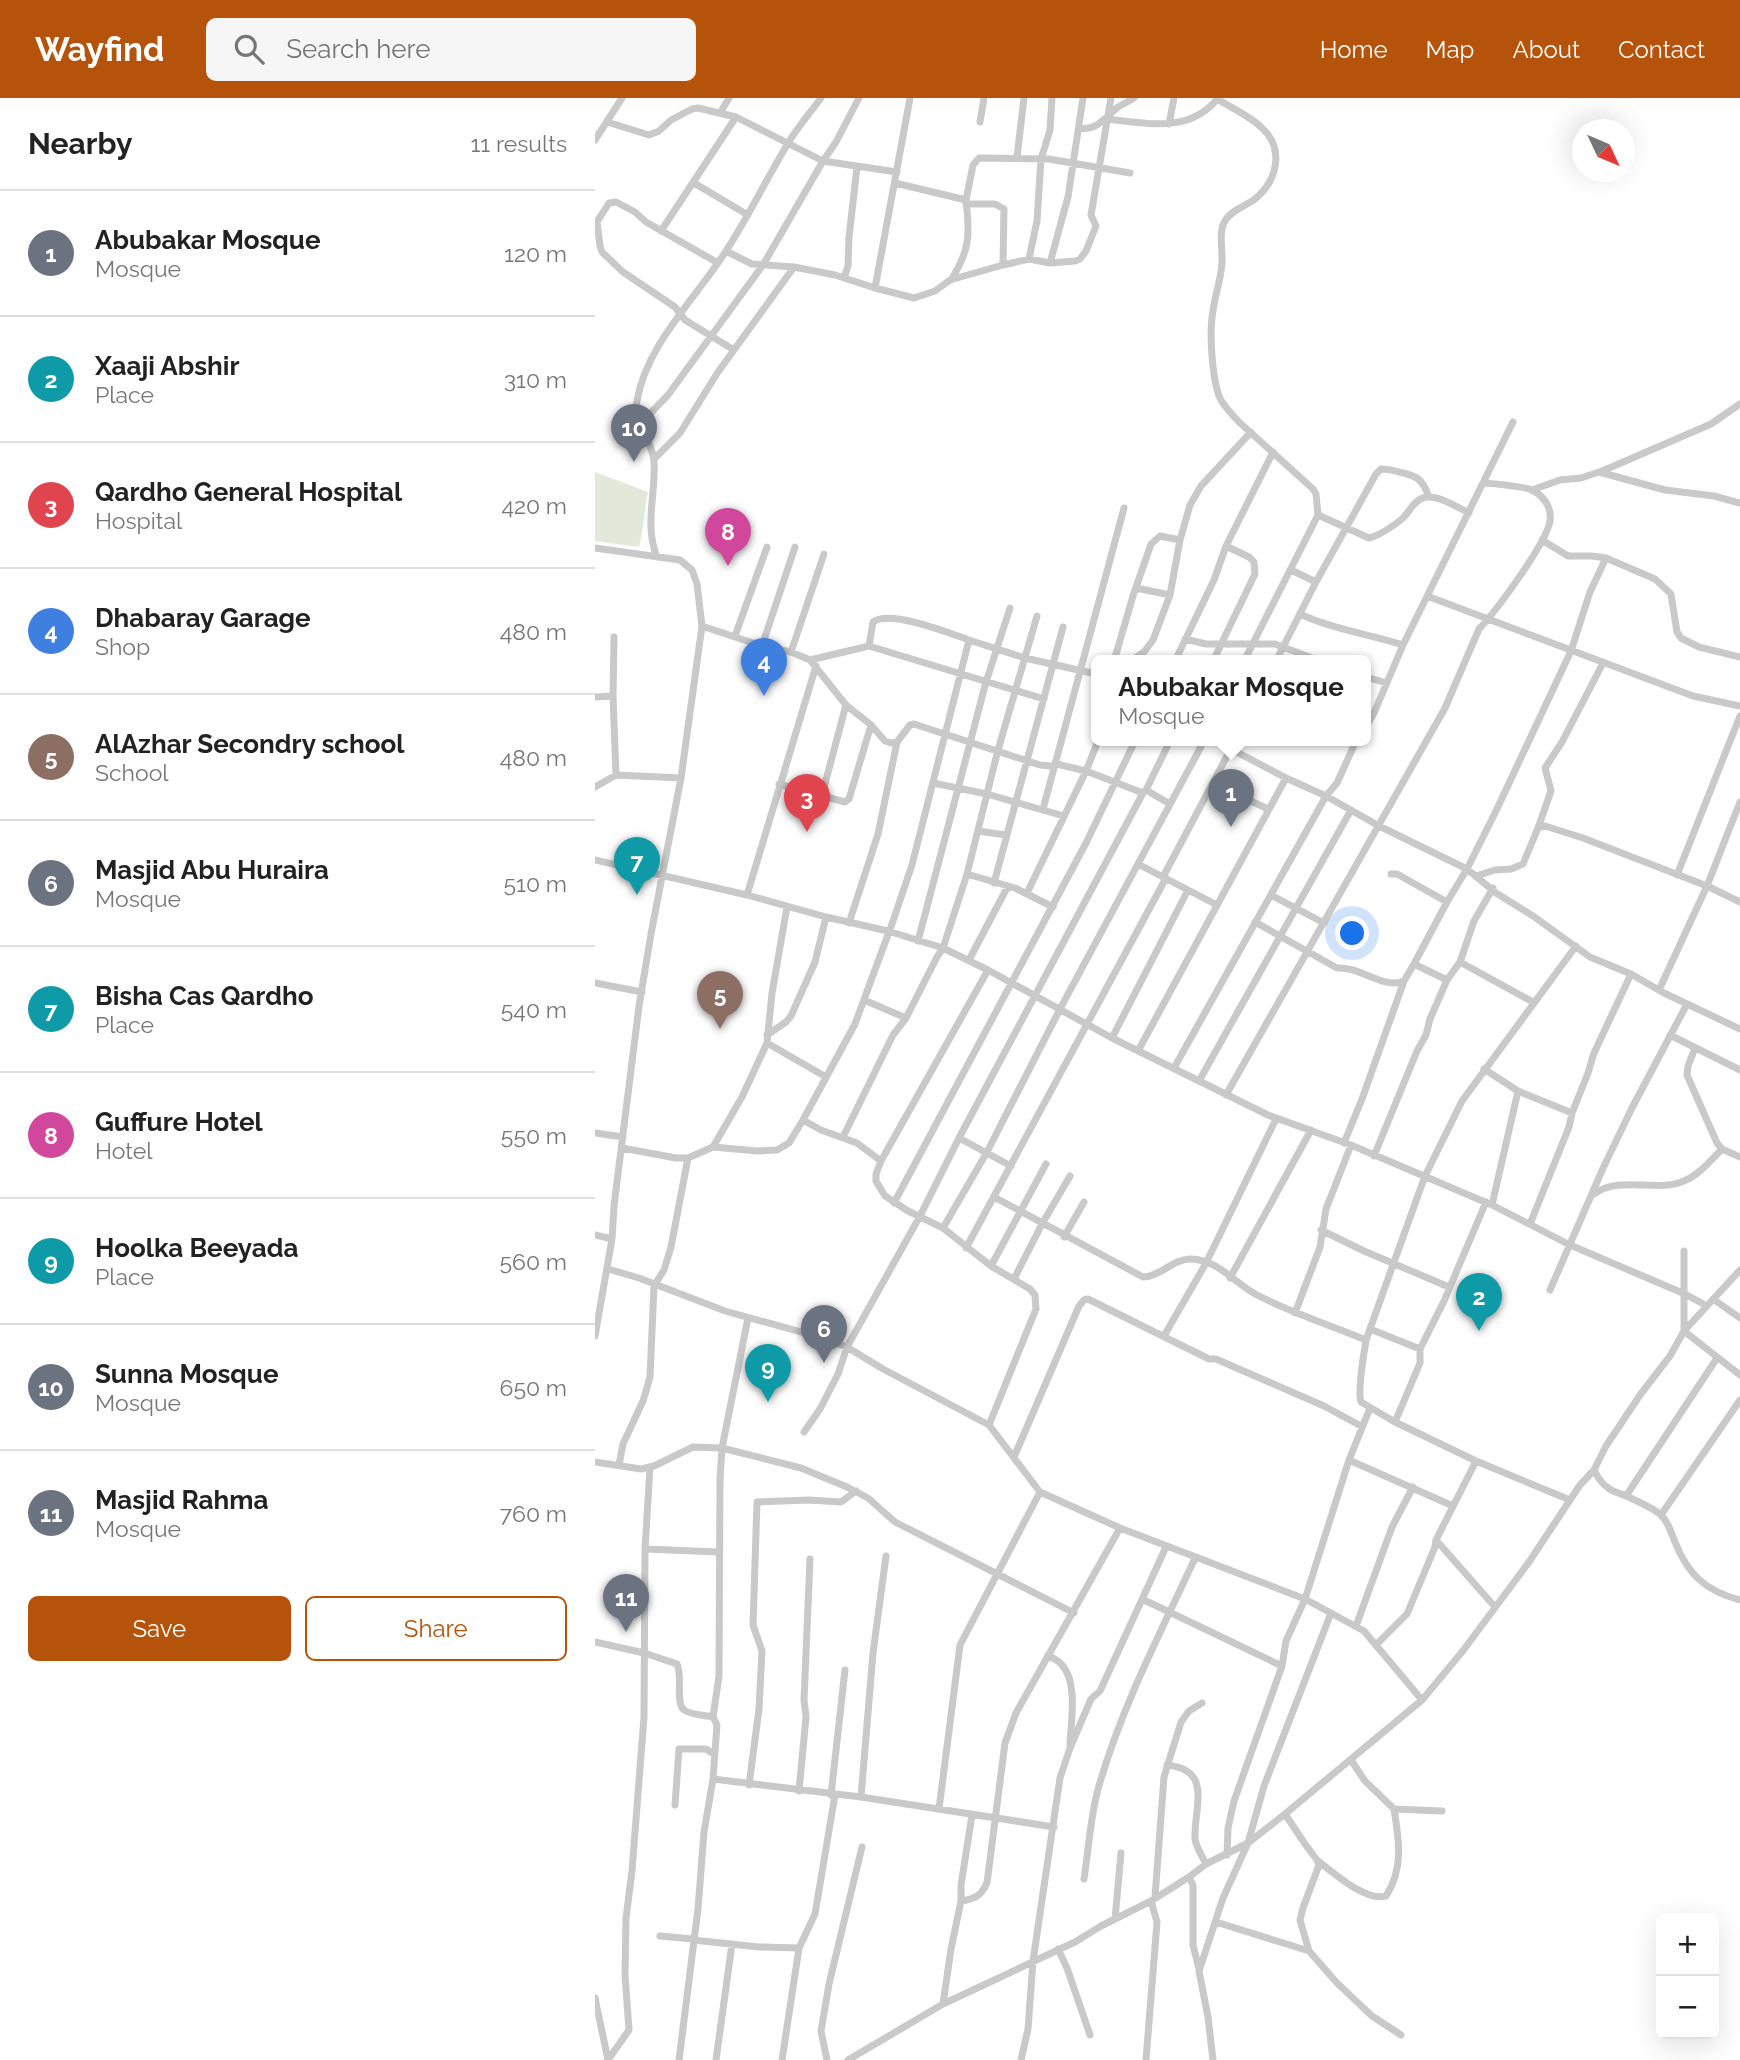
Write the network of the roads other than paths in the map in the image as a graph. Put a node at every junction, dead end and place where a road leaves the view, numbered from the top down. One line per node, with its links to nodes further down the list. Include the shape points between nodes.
1 (622, 98): 17 (street)
2 (729, 98): 14 (street)
3 (821, 98): 22 (street)
4 (859, 98): 25 (street)
5 (910, 98): 29 (street)
6 (984, 98): 18 (street)
7 (1024, 98): 23 (street)
8 (1052, 98): 24 (street, via 1050,130)
9 (1083, 98): 20 (street)
10 (1111, 98): 16 (street)
11 (1133, 98): 16 (street)
12 (1174, 98): 19 (street)
13 (1217, 99): 19 (street, via 1209,110); 53 (street, via 1263,129 1276,156 1275,173 1267,186 1223,223 1223,263 1212,313 1213,371 1220,397)
14 (720, 113): 15 (street); 17 (street, via 692,109 649,135)
15 (736, 117): 22 (street); 31 (street)
16 (1107, 119): 19 (street); 20 (street, via 1088,129); 28 (street)
17 (607, 122): 21 (street)
18 (980, 122)
19 (1169, 124)
20 (1079, 128): 26 (street)
21 (595, 140)
22 (788, 142): 25 (street); 34 (street)
23 (1017, 157): 24 (street); 33 (street, via 977,159)
24 (1041, 159): 26 (street); 38 (street)
25 (823, 161): 27 (street); 41 (street)
26 (1073, 162): 28 (street); 40 (street)
27 (857, 167): 29 (street); 44 (street)
28 (1100, 167): 30 (street); 40 (street, via 1091,215 1096,226 1086,251 1075,261)
29 (897, 172): 32 (street)
30 (1130, 173)
31 (694, 183): 34 (street); 36 (street)
32 (895, 183): 33 (street); 46 (street)
33 (966, 202): 42 (street, via 1004,209); 45 (street, via 966,253)
34 (748, 215): 37 (street)
35 (596, 221): 36 (street, via 612,201); 47 (street, via 602,252)
36 (661, 231): 39 (street)
37 (726, 251): 39 (street); 41 (street)
38 (1029, 259): 40 (street); 42 (street)
39 (718, 263): 47 (street)
40 (1050, 263)
41 (763, 265): 43 (street); 48 (street)
42 (1003, 265): 45 (street)
43 (794, 267): 44 (street); 49 (street)
44 (844, 278): 46 (street)
45 (950, 280): 46 (street, via 936,291 913,298)
46 (875, 288)
47 (680, 314): 48 (street); 52 (street, via 648,363 636,405)
48 (710, 335): 49 (street); 52 (street, via 669,395)
49 (734, 350): 55 (street, via 680,433)
50 (1740, 404): 56 (street, via 1711,424)
51 (1513, 422): 57 (street)
52 (641, 423): 55 (street)
53 (1251, 432): 54 (street); 65 (street, via 1201,486)
54 (1273, 453): 63 (street, via 1313,489); 67 (street)
55 (654, 460): 72 (street, via 651,532)
56 (1599, 472): 58 (street); 60 (street)
57 (1484, 483): 58 (street); 62 (street)
58 (1532, 490): 66 (street, via 1548,504 1550,512)
59 (1429, 497): 62 (street); 64 (street, via 1374,537); 64 (street, via 1416,476 1381,469)
60 (1740, 503)
61 (1124, 508): 110 (street)
62 (1469, 513): 78 (street)
63 (1318, 515): 64 (street); 74 (street)
64 (1346, 528): 75 (street)
65 (1180, 540): 76 (street, via 1160,536 1154,540); 77 (street)
66 (1542, 540): 73 (street, via 1568,556); 82 (street)
67 (1226, 546): 87 (street); 89 (street, via 1249,557 1256,567)
68 (767, 547): 85 (street)
69 (796, 547): 92 (street)
70 (595, 548): 72 (street)
71 (824, 554): 97 (street)
72 (657, 557): 83 (street, via 680,560 692,570)
73 (1606, 558): 96 (street); 105 (street, via 1665,586 1681,638)
74 (1291, 570): 75 (street); 90 (street)
75 (1316, 582): 80 (street)
76 (1136, 588): 77 (street); 98 (street)
77 (1170, 595): 99 (street, via 1149,646)
78 (1427, 596): 82 (street); 91 (street)
79 (1010, 608): 95 (street)
80 (1300, 614): 91 (street); 94 (street)
81 (1037, 616): 106 (street)
82 (1488, 620): 96 (street); 160 (street, via 1479,629 1445,708)
83 (702, 626): 85 (street); 141 (street)
84 (1063, 628): 108 (street)
85 (735, 636): 92 (street)
86 (614, 637): 117 (street)
87 (1185, 639): 89 (street); 100 (street)
88 (969, 640): 93 (street, via 909,621 881,618 873,622); 95 (street); 112 (street)
89 (1223, 643): 90 (street); 101 (street)
90 (1252, 645): 94 (street); 102 (street)
91 (1403, 645): 115 (street)
92 (762, 646): 97 (street)
93 (869, 646): 107 (street); 112 (street)
94 (1283, 647): 103 (street); 104 (street)
95 (996, 649): 106 (street); 114 (street)
96 (1571, 651): 109 (street); 166 (street)
97 (791, 652): 107 (street)
98 (1116, 655)
99 (1138, 655)
100 (1178, 655)
101 (1216, 655)
102 (1247, 655)
103 (1279, 655)
104 (1304, 655)
105 (1740, 657)
106 (1025, 658): 108 (street); 116 (street)
107 (813, 663): 120 (street); 146 (street)
108 (1053, 663): 110 (street); 119 (street)
109 (1603, 663): 121 (street, via 1693,696); 161 (street, via 1545,768 1551,791)
110 (1080, 670): 111 (street); 138 (street)
111 (1091, 673)
112 (960, 675): 114 (street); 125 (street)
113 (1371, 678): 115 (street)
114 (986, 682): 116 (street); 127 (street)
115 (1387, 683): 123 (street)
116 (1015, 692): 119 (street); 135 (street)
117 (613, 696): 118 (street); 140 (street)
118 (595, 697)
119 (1044, 699): 137 (street)
120 (846, 705): 124 (street); 151 (street)
121 (1740, 706)
122 (1740, 716): 169 (street)
123 (1371, 718)
124 (871, 725): 126 (street, via 885,741); 151 (street, via 849,799 845,802)
125 (945, 734): 126 (street, via 914,724); 127 (street); 145 (street)
126 (897, 742): 189 (street, via 877,834)
127 (971, 743): 135 (street); 148 (street)
128 (1096, 746): 139 (street)
129 (1133, 746): 144 (street)
130 (1167, 746): 149 (street)
131 (1201, 746): 155 (street)
132 (1224, 746): 136 (street)
133 (1232, 746): 136 (street)
134 (1354, 746): 152 (street)
135 (998, 750): 137 (street); 150 (street)
136 (1230, 750): 142 (street); 143 (street)
137 (1026, 761): 138 (street); 153 (street)
138 (1057, 764): 139 (street); 156 (street)
139 (1086, 771): 144 (street); 159 (street)
140 (616, 775): 141 (street); 147 (street)
141 (681, 778): 170 (street)
142 (1286, 778): 152 (street); 157 (street)
143 (1214, 780): 157 (street); 172 (street)
144 (1116, 782): 149 (street); 185 (street)
145 (933, 783): 148 (street); 191 (street, via 912,865)
146 (779, 784): 151 (street); 179 (street)
147 (595, 787)
148 (959, 789): 150 (street); 193 (street)
149 (1144, 792): 155 (street); 208 (street)
150 (987, 794): 153 (street); 162 (street)
151 (822, 795)
152 (1326, 796): 158 (street); 180 (street)
153 (1015, 802): 156 (street); 163 (street)
154 (1740, 802): 175 (street)
155 (1170, 804): 165 (street)
156 (1043, 809): 159 (street)
157 (1268, 809): 183 (street)
158 (1351, 810): 160 (street); 186 (street)
159 (1064, 816): 178 (street)
160 (1379, 826): 166 (street); 190 (street)
161 (1538, 828): 169 (street, via 1561,831); 171 (street, via 1523,864)
162 (978, 831): 163 (street); 167 (street)
163 (1006, 835): 173 (street)
164 (595, 860): 170 (street)
165 (1138, 864): 172 (street); 212 (street)
166 (1467, 869): 171 (street); 181 (street)
167 (967, 874): 173 (street); 195 (street)
168 (1391, 874): 181 (street)
169 (1677, 875): 175 (street)
170 (662, 876): 179 (street); 207 (street)
171 (1476, 876): 176 (street)
172 (1164, 878): 177 (street); 214 (street)
173 (994, 883): 174 (street)
174 (1008, 886): 178 (street); 197 (street)
175 (1707, 886): 182 (street); 206 (street)
176 (1493, 888): 194 (street); 198 (street, via 1474,920)
177 (1188, 890): 183 (street); 217 (street)
178 (1027, 893): 185 (street)
179 (747, 895): 184 (street)
180 (1271, 895): 186 (street); 188 (street)
181 (1447, 902): 199 (street)
182 (1740, 902)
183 (1217, 905): 220 (street)
184 (787, 907): 187 (street); 218 (street)
185 (1053, 907): 205 (street)
186 (1297, 907): 190 (street); 192 (street)
187 (826, 918): 189 (street); 218 (street, via 808,981 791,1016)
188 (1255, 922): 192 (street); 221 (street)
189 (849, 923): 191 (street)
190 (1324, 923): 196 (street)
191 (888, 931): 193 (street); 209 (street)
192 (1281, 936): 196 (street); 225 (street)
193 (918, 942): 195 (street)
194 (1576, 946): 201 (street); 210 (street)
195 (943, 948): 197 (street); 213 (street)
196 (1307, 950): 203 (street, via 1337,968 1350,968 1393,984); 227 (street)
197 (969, 960): 200 (street)
198 (1459, 962): 202 (street); 210 (street)
199 (1414, 964): 202 (street); 203 (street)
200 (988, 970): 205 (street); 244 (street)
201 (1631, 974): 206 (street); 228 (street)
202 (1447, 980): 241 (street)
203 (1404, 981): 236 (street)
204 (595, 983): 207 (street)
205 (1010, 983): 208 (street); 252 (street)
206 (1660, 990): 211 (street)
207 (642, 992): 233 (street)
208 (1035, 996): 212 (street); 235 (street)
209 (864, 1000): 213 (street); 224 (street)
210 (1533, 1002): 222 (street)
211 (1687, 1004): 215 (street); 216 (street)
212 (1060, 1009): 214 (street); 240 (street)
213 (906, 1018): 234 (street, via 893,1035)
214 (1086, 1024): 217 (street); 246 (street)
215 (1740, 1029)
216 (1670, 1035): 219 (street); 249 (street)
217 (1112, 1038): 220 (street)
218 (767, 1039): 224 (street); 237 (street, via 742,1097)
219 (1695, 1048): 223 (street); 239 (street, via 1688,1075)
220 (1138, 1051): 221 (street)
221 (1174, 1068): 225 (street)
222 (1484, 1069): 226 (street); 248 (street, via 1462,1101)
223 (1740, 1070)
224 (826, 1077): 230 (street)
225 (1199, 1081): 227 (street)
226 (1518, 1091): 228 (street); 253 (street)
227 (1226, 1095): 229 (street)
228 (1572, 1113): 257 (street)
229 (1276, 1119): 231 (street); 266 (street)
230 (803, 1121): 234 (street); 237 (street, via 789,1143 777,1150)
231 (1311, 1130): 236 (street); 271 (street)
232 (595, 1132): 233 (street)
233 (623, 1137): 238 (street)
234 (843, 1137): 244 (street)
235 (960, 1138): 240 (street); 255 (street)
236 (1347, 1144): 241 (street); 259 (street)
237 (713, 1147): 243 (street)
238 (622, 1148): 243 (street); 262 (street)
239 (1722, 1149): 242 (street); 249 (street, via 1682,1182 1617,1185)
240 (987, 1152): 246 (street); 258 (street)
241 (1374, 1156): 248 (street)
242 (1740, 1157)
243 (688, 1158): 273 (street, via 671,1247)
244 (881, 1161): 252 (street, via 876,1181)
245 (1046, 1164): 254 (street)
246 (1011, 1166): 250 (street)
247 (1070, 1176): 256 (street)
248 (1425, 1176): 253 (street); 267 (street)
249 (1592, 1196): 263 (street)
250 (994, 1197): 254 (street); 264 (street)
251 (1084, 1202): 261 (street)
252 (894, 1203): 255 (street)
253 (1489, 1204): 257 (street); 274 (street)
254 (1020, 1212): 256 (street); 268 (street)
255 (920, 1216): 258 (street); 287 (street)
256 (1042, 1224): 261 (street); 272 (street)
257 (1530, 1224): 263 (street)
258 (943, 1228): 264 (street)
259 (1321, 1230): 267 (street); 279 (street, via 1320,1247)
260 (595, 1235): 262 (street)
261 (1065, 1237): 266 (street, via 1143,1277 1184,1260)
262 (612, 1239): 269 (street)
263 (1570, 1245): 275 (street); 276 (street)
264 (966, 1248): 268 (street)
265 (1684, 1251): 276 (street)
266 (1206, 1263): 271 (street, via 1220,1267); 285 (street)
267 (1393, 1263): 274 (street); 282 (street)
268 (991, 1266): 272 (street)
269 (608, 1269): 273 (street); 284 (street)
270 (1740, 1270): 277 (street)
271 (1230, 1278): 279 (street)
272 (1014, 1279): 294 (street, via 1030,1289 1036,1309)
273 (654, 1286): 280 (street); 302 (street, via 650,1377)
274 (1449, 1287): 288 (street)
275 (1551, 1290)
276 (1685, 1294): 278 (street); 283 (street)
277 (1713, 1299): 278 (street); 281 (street)
278 (1707, 1306): 283 (street)
279 (1295, 1313): 286 (street)
280 (748, 1318): 287 (street); 297 (street)
281 (1740, 1318)
282 (1370, 1329): 286 (street); 288 (street)
283 (1684, 1331): 289 (street); 304 (street)
284 (595, 1336)
285 (1164, 1336): 295 (street); 298 (street, via 1084,1300)
286 (1366, 1340): 292 (street, via 1359,1398)
287 (847, 1347): 294 (street); 296 (street, via 838,1374)
288 (1420, 1349): 293 (street, via 1420,1363)
289 (1717, 1358): 290 (street); 308 (street)
290 (1740, 1376)
291 (1740, 1400): 311 (street)
292 (1370, 1408): 293 (street); 295 (street)
293 (1395, 1422): 300 (street)
294 (989, 1425): 298 (street)
295 (1361, 1426): 299 (street)
296 (804, 1432)
297 (722, 1448): 303 (street, via 693,1447); 306 (street, via 801,1468); 316 (street)
298 (1014, 1457): 307 (street)
299 (1349, 1460): 305 (street); 322 (street)
300 (1476, 1461): 309 (street); 310 (street)
301 (595, 1462): 302 (street)
302 (619, 1465): 303 (street)
303 (650, 1467): 315 (street)
304 (1594, 1470): 308 (street, via 1609,1489); 309 (street)
305 (1413, 1487): 310 (street); 328 (street, via 1392,1527)
306 (856, 1492): 320 (street, via 895,1522); 343 (street, via 841,1502 757,1502 753,1625 762,1651)
307 (1040, 1492): 312 (street); 320 (street)
308 (1626, 1496): 311 (street)
309 (1570, 1500): 324 (street)
310 (1453, 1506): 313 (street)
311 (1661, 1515): 323 (street, via 1698,1580 1721,1595)
312 (1119, 1528): 314 (street); 326 (street)
313 (1436, 1540): 324 (street); 330 (street, via 1407,1614)
314 (1166, 1547): 318 (street); 321 (street)
315 (645, 1549): 316 (street); 331 (street)
316 (719, 1552): 337 (street, via 719,1676)
317 (886, 1556): 346 (street)
318 (1195, 1558): 322 (street); 325 (street)
319 (810, 1559): 344 (street)
320 (997, 1573): 326 (street); 348 (street, via 960,1644)
321 (1142, 1599): 325 (street); 338 (street)
322 (1305, 1599): 327 (street); 333 (street, via 1286,1641)
323 (1740, 1600)
324 (1495, 1607): 335 (street)
325 (1170, 1612): 333 (street); 362 (street, via 1100,1781)
326 (1074, 1613): 332 (street)
327 (1331, 1613): 328 (street); 355 (street, via 1263,1786)
328 (1356, 1626): 330 (street)
329 (595, 1642): 331 (street)
330 (1376, 1645): 335 (street)
331 (644, 1653): 337 (street, via 677,1664 682,1709); 379 (street, via 644,1717 626,1918 629,2030)
332 (1048, 1655): 338 (street, via 1068,1673 1073,1702); 353 (street, via 1005,1743)
333 (1282, 1666): 358 (street, via 1234,1801)
334 (845, 1670): 345 (street)
335 (1422, 1700): 340 (street)
336 (1202, 1703): 341 (street, via 1181,1722)
337 (713, 1717): 339 (street, via 717,1725)
338 (1070, 1748): 354 (street, via 1060,1778)
339 (714, 1754): 342 (street); 347 (street, via 706,1749 679,1749)
340 (1351, 1759): 349 (street, via 1365,1781); 351 (street)
341 (1167, 1765): 360 (street, via 1182,1766 1198,1785 1195,1842); 363 (street)
342 (713, 1779): 343 (street); 368 (street)
343 (749, 1785): 344 (street)
344 (799, 1791): 345 (street)
345 (833, 1795): 346 (street); 370 (street, via 815,1914)
346 (861, 1797): 348 (street)
347 (675, 1804)
348 (939, 1809): 352 (street)
349 (1394, 1809): 350 (street); 359 (street, via 1400,1851 1386,1896 1378,1898 1343,1881)
350 (1442, 1811)
351 (1285, 1814): 355 (street); 359 (street)
352 (972, 1815): 353 (street); 364 (street)
353 (996, 1819): 354 (street); 364 (street, via 987,1883 978,1897)
354 (1054, 1827): 373 (street)
355 (1248, 1843): 358 (street); 366 (street)
356 (862, 1847): 383 (street, via 821,2031)
357 (1121, 1853): 365 (street)
358 (1227, 1855): 360 (street)
359 (1317, 1860): 372 (street, via 1318,1870 1300,1920)
360 (1206, 1864): 361 (street)
361 (1189, 1877): 363 (street); 374 (street)
362 (1084, 1879)
363 (1153, 1899): 365 (street); 386 (street, via 1157,1922)
364 (961, 1901): 376 (street)
365 (1115, 1919): 371 (street)
366 (1216, 1922): 372 (street); 374 (street)
367 (660, 1936): 368 (street)
368 (693, 1940): 369 (street); 380 (street)
369 (732, 1944): 370 (street); 381 (street)
370 (799, 1948): 382 (street)
371 (1058, 1949): 373 (street); 377 (street)
372 (1309, 1951): 378 (street, via 1372,2016)
373 (1033, 1961): 376 (street); 385 (street)
374 (1199, 1971): 387 (street)
375 (595, 1998): 379 (street)
376 (943, 2004): 384 (street)
377 (1090, 2035)
378 (1401, 2035)
379 (608, 2060)
380 (679, 2060)
381 (716, 2060)
382 (782, 2060)
383 (827, 2060)
384 (848, 2060)
385 (1021, 2060)
386 (1146, 2060)
387 (1213, 2060)

